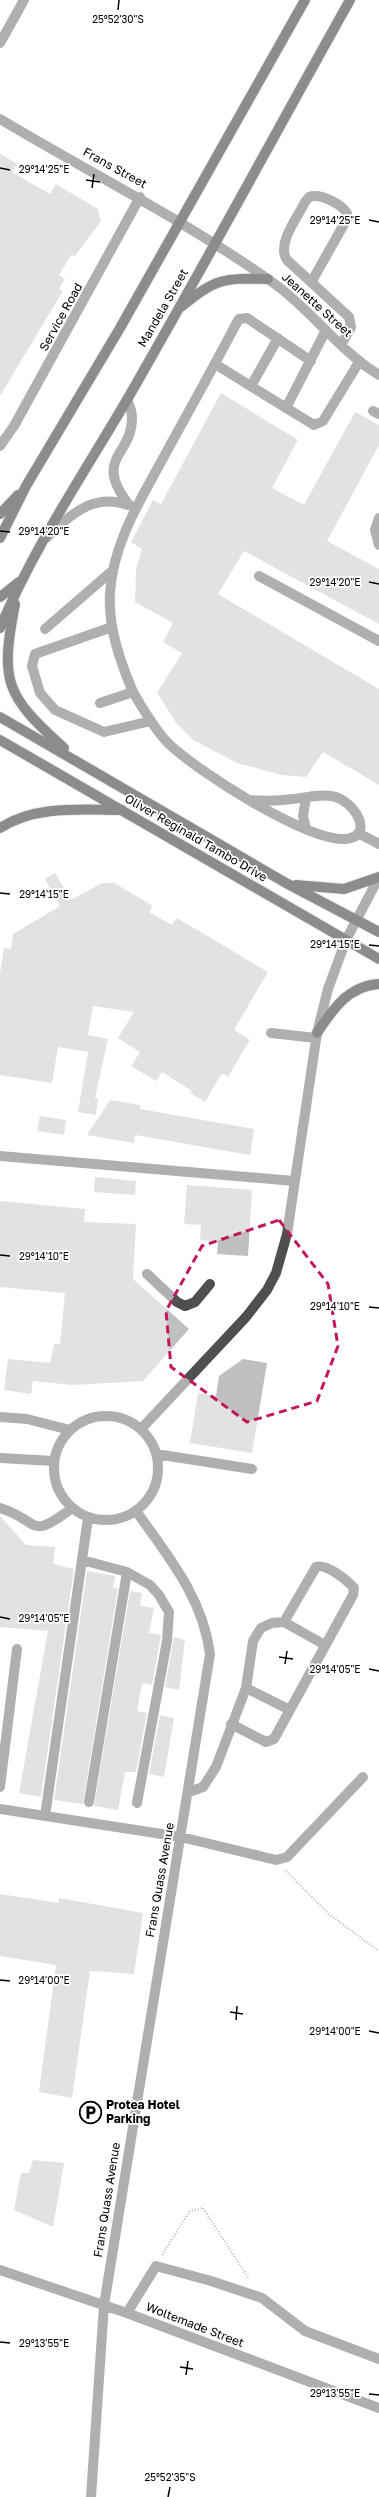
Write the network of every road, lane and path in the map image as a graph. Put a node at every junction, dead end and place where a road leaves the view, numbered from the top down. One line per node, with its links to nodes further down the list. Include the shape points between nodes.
1 (24, 0): 4 (street)
2 (305, 0): 7 (main road)
3 (350, 0): 8 (main road, Mandela Street)
4 (0, 43)
5 (0, 119): 6 (street, Frans Street)
6 (140, 197): 7 (street, Frans Street); 22 (street, Service Road)
7 (181, 222): 8 (street, Frans Street); 25 (main road)
8 (216, 243): 9 (street, Jeanette Street); 11 (main road, Mandela Street)
9 (268, 279): 11 (main road, via 219,281 202,290); 12 (street, Jeanette Street, via 292,297)
10 (312, 281): 10 (street, via 348,217 343,209 316,196 309,197 305,202 283,247 287,260); 14 (street, via 350,320 350,331)
11 (175, 312): 20 (main road, Mandela Street)
12 (326, 330): 14 (street, Jeanette Street); 15 (street)
13 (278, 338): 15 (street); 17 (street, via 248,318 239,319); 19 (street)
14 (341, 345): 16 (street, Jeanette Street)
15 (311, 361): 21 (street)
16 (359, 362): 18 (street, Jeanette Street); 21 (street, via 319,424 311,425)
17 (215, 364): 19 (street); 26 (street)
18 (379, 375)
19 (251, 386): 21 (street)
20 (127, 399): 26 (street, via 132,422 117,456 114,473 116,488); 30 (main road, Mandela Street)
21 (286, 408)
22 (12, 429): 23 (street); 24 (street, Service Road)
23 (0, 430)
24 (0, 446)
25 (26, 486): 27 (main road); 29 (main road)
26 (132, 507): 30 (street, via 100,502 83,507); 32 (street)
27 (0, 514)
28 (379, 518): 31 (street, via 375,530)
29 (0, 538)
30 (41, 542): 34 (main road, Mandela Street)
31 (379, 545)
32 (112, 571): 36 (street); 38 (street)
33 (259, 576): 39 (street)
34 (19, 582): 35 (main road); 37 (main road, Mandela Street); 45 (main road, via 8,643 7,671 10,682 28,714)
35 (0, 598)
36 (112, 627): 40 (street, via 118,654); 43 (street, via 35,654 32,666 40,693 55,710 101,732 111,732)
37 (0, 628)
38 (45, 629)
39 (379, 641)
40 (133, 692): 41 (street); 43 (street)
41 (100, 703)
42 (0, 717): 45 (main road, Oliver Reginald Tambo Drive)
43 (150, 721): 47 (street, via 181,754)
44 (0, 740): 48 (main road, Oliver Reginald Tambo Drive)
45 (77, 761): 54 (main road, Oliver Reginald Tambo Drive)
46 (306, 798): 47 (street); 50 (street, via 303,816); 51 (street, via 332,796 352,806 358,817)
47 (250, 800): 50 (street)
48 (124, 810): 49 (main road, via 51,811 18,819); 57 (main road, Oliver Reginald Tambo Drive)
49 (0, 828)
50 (306, 829): 51 (street, via 338,839 349,839)
51 (358, 833): 52 (street)
52 (379, 844)
53 (379, 877): 54 (main road, via 344,890); 55 (street)
54 (286, 883): 55 (main road, Oliver Reginald Tambo Drive)
55 (355, 919): 56 (main road, Oliver Reginald Tambo Drive); 57 (street)
56 (379, 932)
57 (346, 940): 58 (main road, Oliver Reginald Tambo Drive); 61 (street, via 330,982)
58 (379, 959)
59 (379, 984): 61 (main road, via 358,988 342,1000)
60 (271, 1033): 61 (street)
61 (317, 1036): 63 (street)
62 (0, 1156): 63 (street)
63 (294, 1181): 67 (street, via 282,1258 267,1290 246,1317)
64 (147, 1274): 65 (street, via 184,1306 195,1302)
65 (210, 1284)
66 (0, 1417): 68 (street, via 27,1419)
67 (142, 1429): 68 (street, via 129,1420 114,1416 98,1416 83,1421); 69 (street, via 153,1444)
68 (70, 1430): 71 (street, via 59,1444)
69 (156, 1454): 72 (street); 75 (street, via 157,1481 149,1498)
70 (0, 1458): 71 (street)
71 (54, 1461): 74 (street, via 58,1491)
72 (252, 1470)
73 (0, 1508): 74 (street, via 31,1525 41,1526 51,1523)
74 (72, 1508): 76 (street)
75 (136, 1511): 76 (street, via 113,1520); 87 (street, Frans Quass Avenue, via 194,1596 204,1619 208,1639 209,1670)
76 (88, 1518): 77 (street)
77 (82, 1560): 78 (street); 91 (street)
78 (128, 1572): 88 (street); 89 (street, via 150,1585 168,1612 167,1641)
79 (284, 1622): 80 (street); 80 (street, via 314,1569 321,1566 331,1571 348,1582 354,1590); 82 (street, via 267,1625 255,1635)
80 (325, 1644): 83 (street)
81 (17, 1649): 86 (street)
82 (246, 1688): 83 (street); 84 (street)
83 (290, 1710): 84 (street, via 275,1738 270,1742)
84 (231, 1724): 87 (street, via 210,1780 200,1789)
85 (363, 1777): 93 (street, via 287,1857)
86 (0, 1787)
87 (189, 1792): 92 (street, Frans Quass Avenue)
88 (89, 1802)
89 (137, 1803)
90 (0, 1809): 91 (street)
91 (45, 1816): 92 (street)
92 (181, 1836): 93 (street); 98 (street, Frans Quass Avenue)
93 (276, 1860): 94 (path, via 330,1915)
94 (379, 1951)
95 (156, 2266): 97 (street, via 211,2280); 97 (path, via 190,2211 203,2208); 99 (street)
96 (0, 2270): 98 (street, Woltemade Street)
97 (262, 2298): 100 (street, via 304,2331)
98 (104, 2305): 99 (street, Woltemade Street); 102 (street, Frans Quass Avenue)
99 (127, 2313): 101 (street, Woltemade Street)
100 (379, 2359)
101 (379, 2408)
102 (91, 2497)

